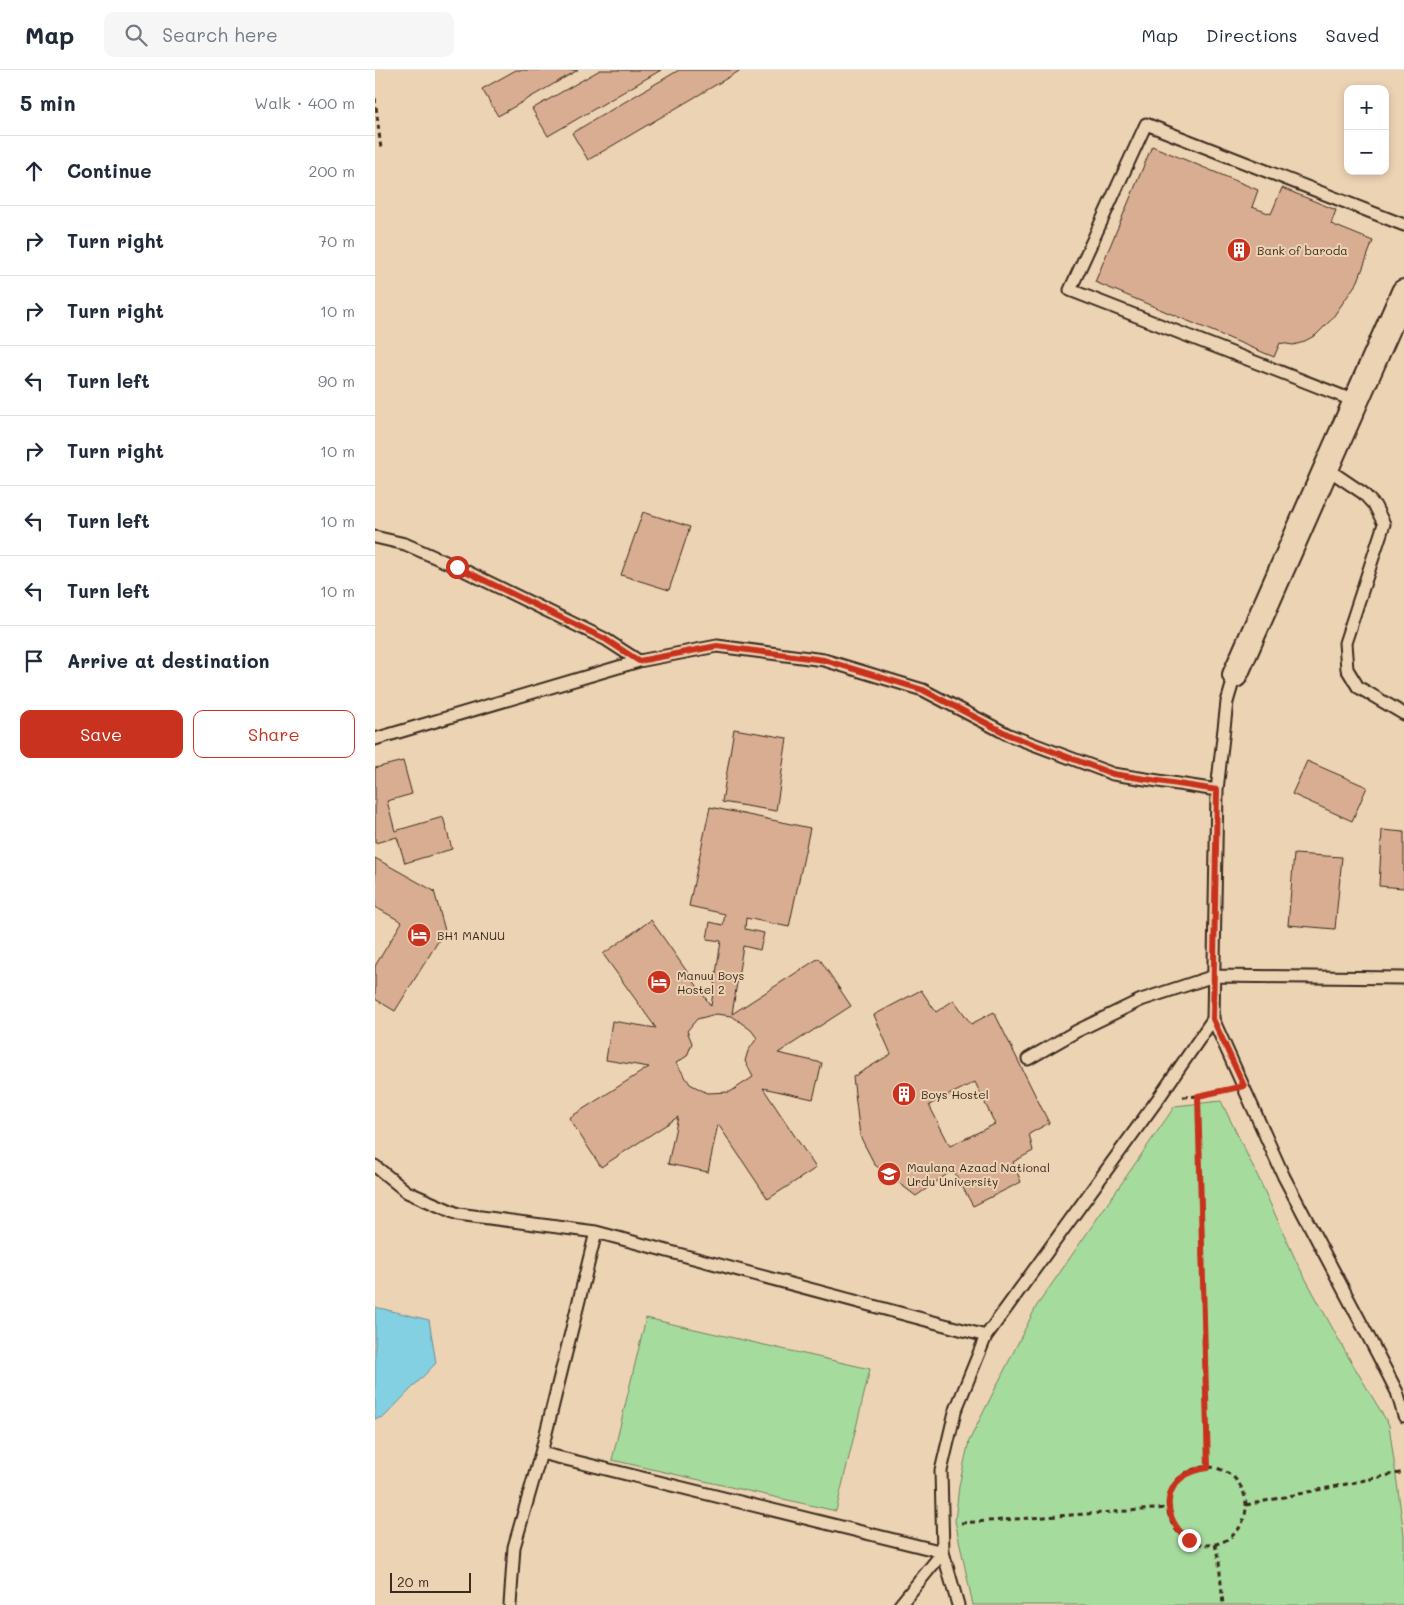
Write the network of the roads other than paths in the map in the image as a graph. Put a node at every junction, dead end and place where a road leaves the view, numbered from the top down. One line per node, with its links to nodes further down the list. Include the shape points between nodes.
1 (1404, 225): 3 (lane, via 1146,124 1070,290)
2 (1404, 292): 3 (street)
3 (1355, 401): 4 (street)
4 (1325, 468): 7 (street); 8 (lane, via 1363,493 1375,506 1384,524 1345,643 1347,669 1358,687)
5 (375, 536): 6 (lane, via 405,544 457,567 605,639)
6 (639, 661): 9 (lane); 10 (lane, via 717,646 824,660 923,690 1009,735 1113,774)
7 (1235, 675): 10 (lane, via 1227,702)
8 (1404, 714)
9 (375, 738)
10 (1217, 790): 11 (lane)
11 (1214, 976): 12 (lane); 13 (lane); 14 (lane, via 1141,1000)
12 (1404, 978)
13 (1213, 1019): 17 (lane); 18 (lane, via 1285,1177 1397,1392)
14 (1028, 1059)
15 (375, 1166): 16 (lane, via 407,1192 458,1214)
16 (596, 1232): 17 (lane); 19 (lane)
17 (985, 1336): 20 (lane, via 955,1412 941,1471)
18 (1404, 1416)
19 (541, 1453): 20 (lane); 21 (lane, via 514,1547)
20 (943, 1552): 22 (lane); 23 (lane)
21 (510, 1605)
22 (900, 1605)
23 (958, 1605)

